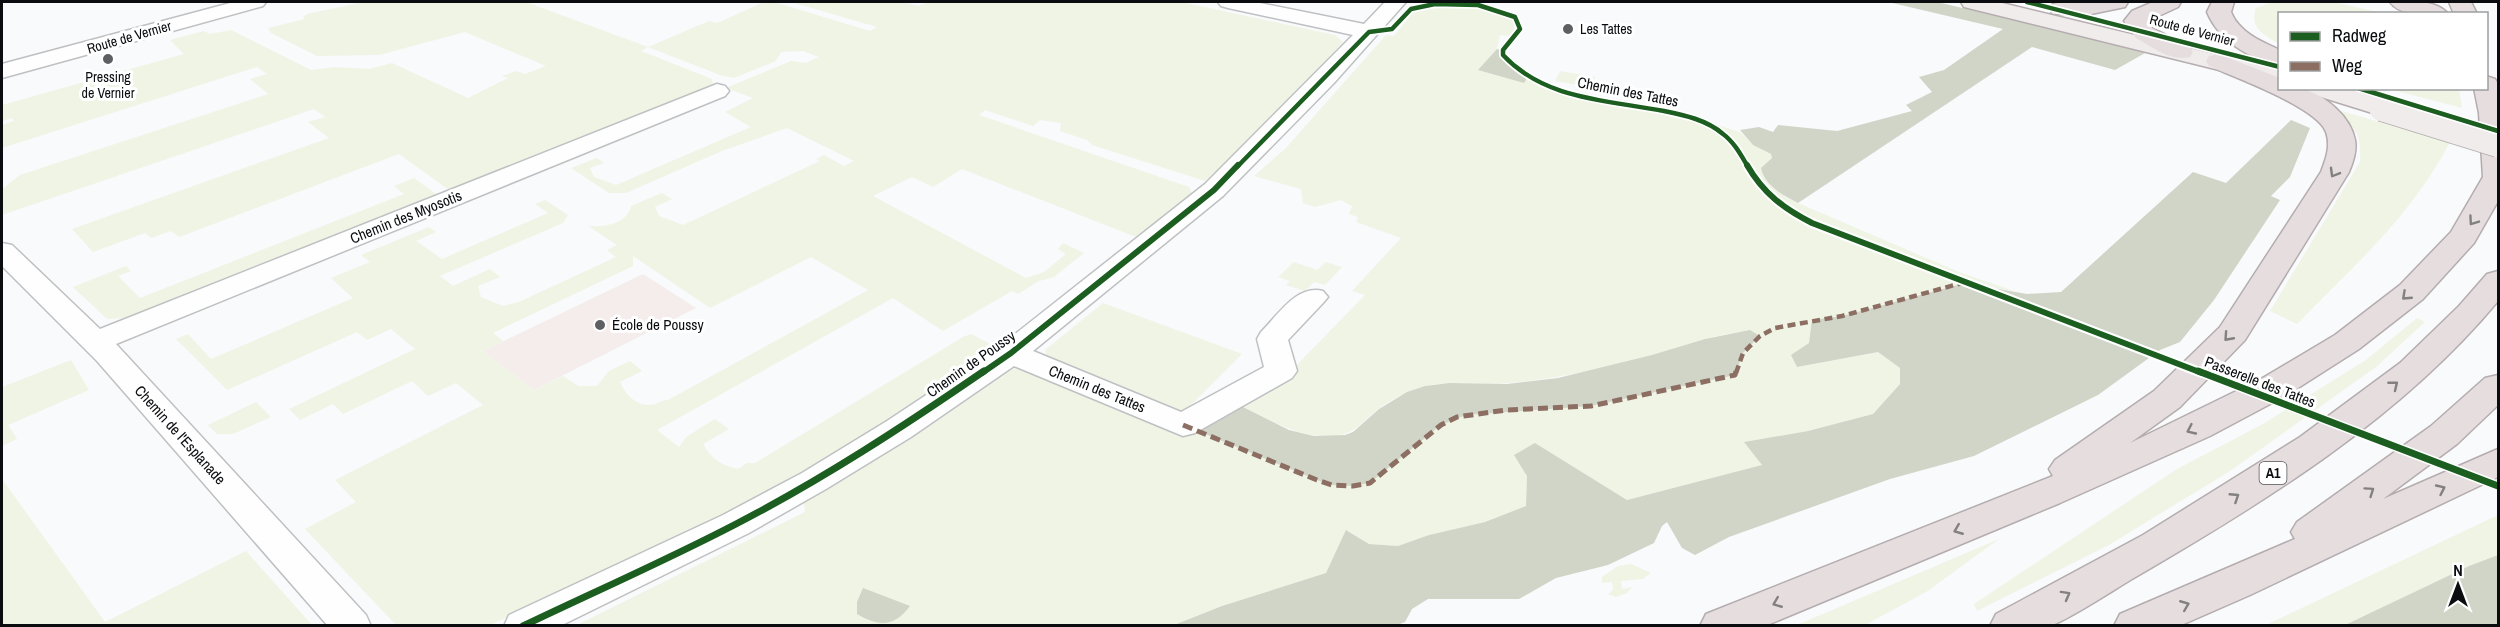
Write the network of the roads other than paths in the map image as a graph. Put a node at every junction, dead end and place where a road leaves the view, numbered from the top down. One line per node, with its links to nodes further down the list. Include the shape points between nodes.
1 (256, 2): 18 (street, Route de Vernier)
2 (1227, 2): 13 (street)
3 (1396, 2): 13 (street, Chemin de Poussy)
4 (1972, 2): 14 (main road, Route de Vernier)
5 (2027, 2): 10 (main road, Route de Vernier)
6 (2117, 2): 10 (highway)
7 (2170, 2): 12 (highway, via 2140,16 2136,21)
8 (2223, 2): 15 (highway, via 2219,12 2229,29)
9 (2401, 2): 11 (highway)
10 (2061, 9): 12 (main road, Route de Vernier)
11 (2431, 12)
12 (2141, 29): 14 (highway); 17 (main road, Route de Vernier)
13 (1369, 32): 34 (street, Chemin de Poussy, via 1214,190)
14 (2181, 52): 16 (main road, Route de Vernier)
15 (2278, 58)
16 (2218, 61): 19 (main road, Route de Vernier); 20 (highway)
17 (2278, 66)
18 (2, 71)
19 (2278, 77)
20 (2278, 87)
21 (2284, 90): 37 (highway, one-way to 37, via 2333,121 2342,133 2345,147 2335,172 2246,315 2167,399)
22 (2326, 90): 26 (main road)
23 (2362, 90): 26 (main road)
24 (2488, 90): 29 (highway)
25 (717, 91): 33 (street, Chemin des Myosotis)
26 (2385, 103): 27 (main road); 28 (main road, bridge)
27 (2499, 131)
28 (2499, 144)
29 (2497, 180): 37 (highway, one-way to 37, via 2466,231 2424,279 2330,354 2196,428)
30 (2, 251): 33 (street, Chemin de l'Esplanade)
31 (2499, 280): 42 (highway, A1, one-way to 31, via 2168,538 2317,444 2429,355)
32 (1312, 297): 34 (street, Chemin des Tattes, via 1272,339 1281,371 1183,424)
33 (95, 342): 39 (street, Chemin de l'Esplanade)
34 (1011, 353): 40 (street, Chemin de Poussy, via 899,429 736,524)
35 (2499, 386): 38 (highway, one-way to 35, via 2379,485)
36 (2499, 462): 38 (highway, one-way to 36)
37 (2012, 507): 41 (highway, one-way to 41)
38 (2235, 584): 43 (highway, one-way to 38)
39 (352, 626)
40 (523, 626)
41 (1721, 626)
42 (2011, 626)
43 (2135, 626)

